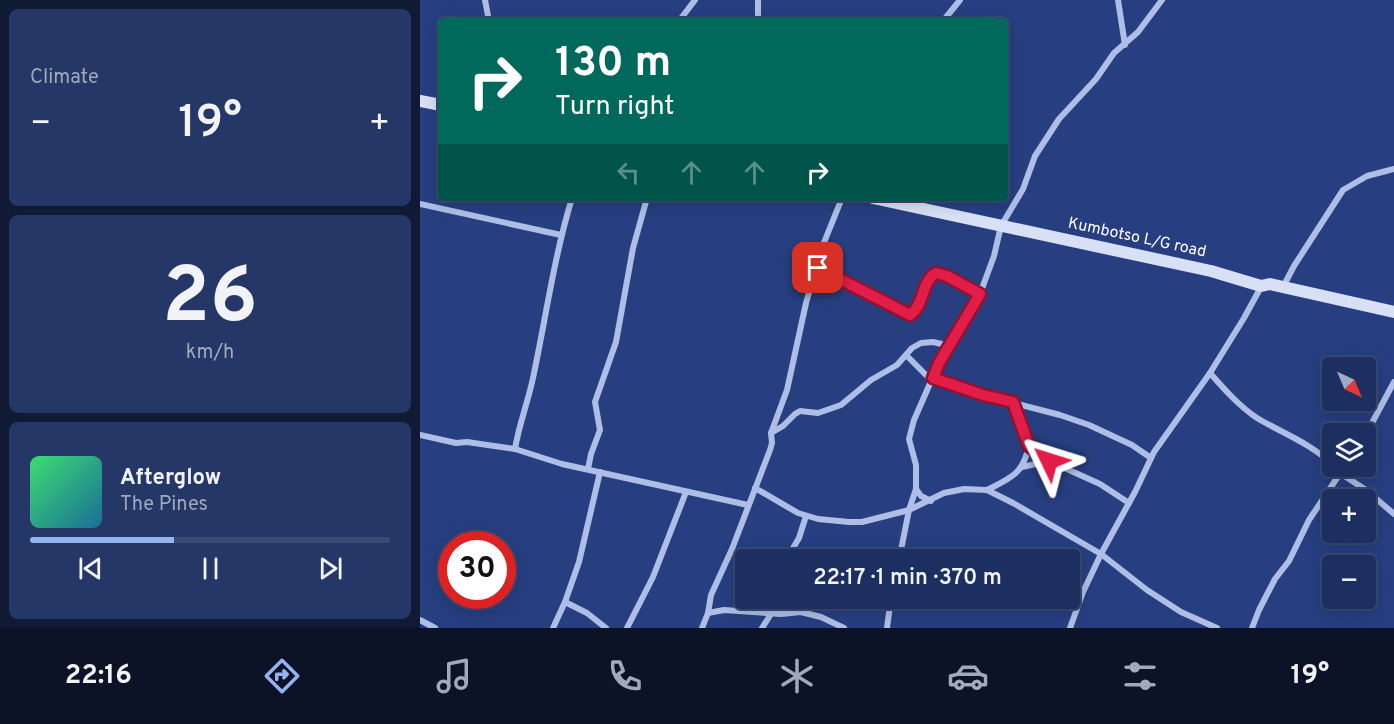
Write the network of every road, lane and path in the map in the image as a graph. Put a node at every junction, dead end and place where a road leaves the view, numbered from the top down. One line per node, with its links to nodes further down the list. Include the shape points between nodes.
1 (485, 0): 7 (street)
2 (696, 0): 8 (street)
3 (758, 0): 9 (street)
4 (960, 0): 10 (street)
5 (1118, 0): 11 (street)
6 (1162, 0): 11 (street)
7 (488, 18)
8 (681, 18)
9 (758, 18)
10 (945, 18)
11 (1125, 45): 20 (street, via 1059,119 1035,156 1023,189)
12 (420, 100): 13 (main road)
13 (438, 104)
14 (1394, 169): 24 (street, via 1367,176 1343,190)
15 (571, 201): 21 (street)
16 (646, 201): 42 (street, via 633,248 616,342 595,402 600,429)
17 (841, 201): 22 (street)
18 (887, 201): 20 (main road, Kumbotso L/G road)
19 (420, 204): 21 (street)
20 (1001, 226): 23 (main road, Kumbotso L/G road, via 1211,271); 25 (street)
21 (561, 235): 37 (street)
22 (818, 268): 25 (street, via 910,315 929,278 936,273); 34 (street, via 806,303 787,390)
23 (1261, 286): 24 (main road, Kumbotso L/G road); 29 (street)
24 (1283, 287): 26 (main road, Kumbotso L/G road)
25 (980, 294): 27 (street)
26 (1394, 312)
27 (950, 346): 28 (street, via 921,343); 30 (street)
28 (906, 355): 30 (street, via 923,374); 34 (street, via 841,405 818,413 800,411)
29 (1210, 373): 38 (street, via 1256,417); 39 (street)
30 (933, 378): 32 (street); 47 (street, via 909,439 916,465)
31 (1394, 382): 33 (street)
32 (1013, 402): 36 (street); 39 (street, via 1089,425)
33 (1372, 423)
34 (771, 433): 46 (street, via 772,443)
35 (420, 435): 37 (street, via 456,444)
36 (1029, 446): 40 (street); 41 (street)
37 (515, 449): 42 (street)
38 (1322, 457)
39 (1151, 458): 51 (street)
40 (1049, 461): 41 (street); 51 (street, via 1100,484)
41 (1023, 467): 48 (street)
42 (588, 470): 43 (street)
43 (600, 472): 49 (street); 59 (street, via 579,562)
44 (1337, 477): 75 (street, via 1271,586)
45 (1346, 477): 54 (street)
46 (754, 488): 52 (street); 55 (street)
47 (916, 489): 50 (street); 53 (street)
48 (987, 490): 50 (street, via 964,489 944,493); 58 (street)
49 (686, 492): 52 (street); 68 (street, via 653,577)
50 (931, 501): 53 (street)
51 (1129, 503): 58 (street)
52 (748, 505): 62 (street, via 711,595)
53 (909, 510): 55 (street, via 862,522); 57 (street)
54 (1394, 514)
55 (806, 516): 56 (street)
56 (792, 549)
57 (902, 549)
58 (1101, 554): 73 (street); 74 (street, via 1170,605)
59 (565, 602): 66 (street); 67 (street)
60 (769, 609): 63 (street)
61 (890, 609): 72 (street)
62 (708, 613): 63 (street, via 724,610); 69 (street)
63 (769, 614): 70 (street); 71 (street, via 801,612)
64 (420, 621): 65 (street)
65 (435, 628)
66 (553, 628)
67 (606, 628)
68 (627, 628)
69 (702, 628)
70 (762, 628)
71 (844, 628)
72 (887, 628)
73 (1070, 628)
74 (1217, 628)
75 (1252, 628)

